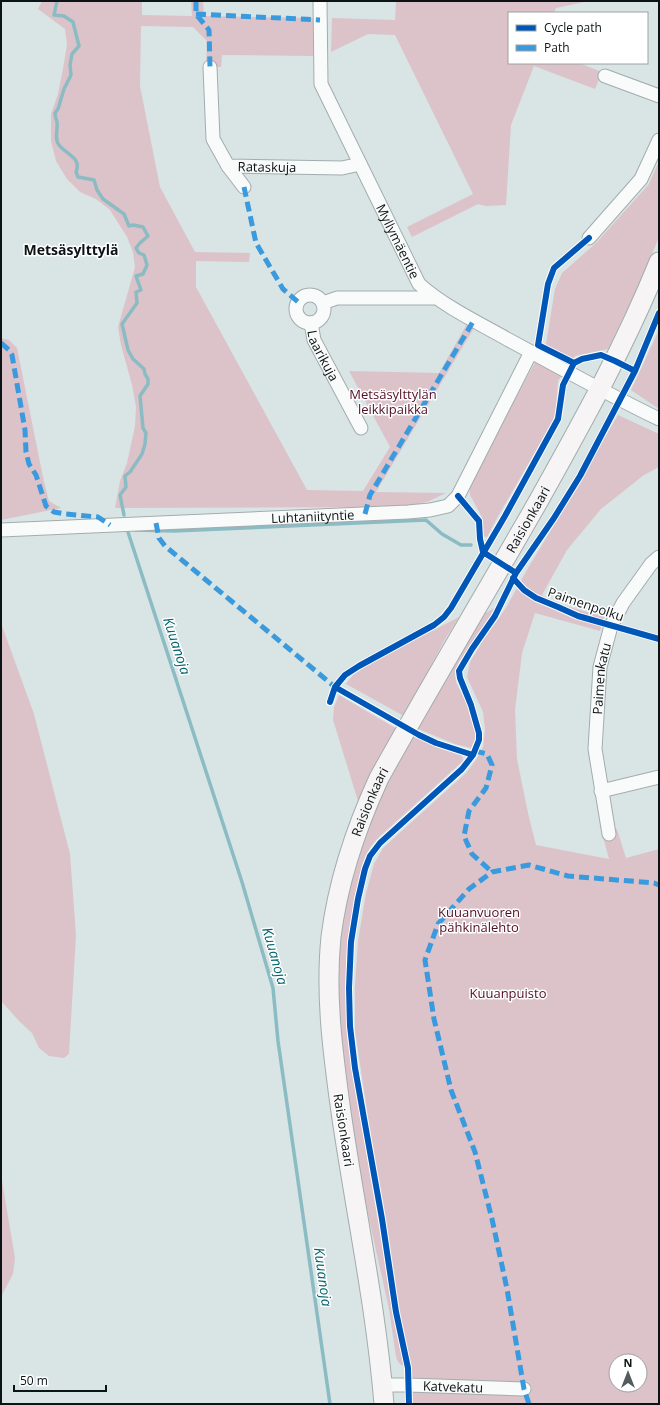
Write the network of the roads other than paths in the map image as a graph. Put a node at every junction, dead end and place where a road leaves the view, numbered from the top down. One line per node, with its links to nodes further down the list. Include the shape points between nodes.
1 (320, 1): 6 (street, Myllymäentie, via 321,84)
2 (210, 67): 7 (street, Rataskuja, via 213,140)
3 (605, 76): 4 (street)
4 (659, 96)
5 (659, 140): 9 (street, via 641,179)
6 (360, 164): 7 (street, Rataskuja, via 342,168); 11 (street, Myllymäentie, via 419,284)
7 (228, 166): 8 (street)
8 (244, 187)
9 (589, 238)
10 (659, 262): 15 (main road, Raisionkaari, via 637,315)
11 (434, 298): 12 (street, via 337,298); 14 (street, Myllymäentie)
12 (323, 303): 13 (street, via 322,316); 13 (street, via 313,295 305,296 298,302 297,314 303,321)
13 (311, 323): 17 (street, Laarikuja, via 314,340)
14 (531, 352): 15 (street, Myllymäentie); 18 (street, Luhtaniityntie, via 458,496 448,506 401,513)
15 (601, 388): 16 (street, Myllymäentie); 23 (main road, Raisionkaari, via 379,778 362,815 340,888 331,936 329,1012 340,1104)
16 (659, 418)
17 (361, 428)
18 (1, 530)
19 (659, 557): 21 (street, Paimenkatu, via 623,603 611,626 600,667 595,749)
20 (659, 777): 21 (street)
21 (601, 791): 22 (street, Paimenkatu)
22 (609, 834)
23 (382, 1385): 24 (street, Katvekatu); 25 (main road, Raisionkaari)
24 (524, 1389)
25 (384, 1404)

